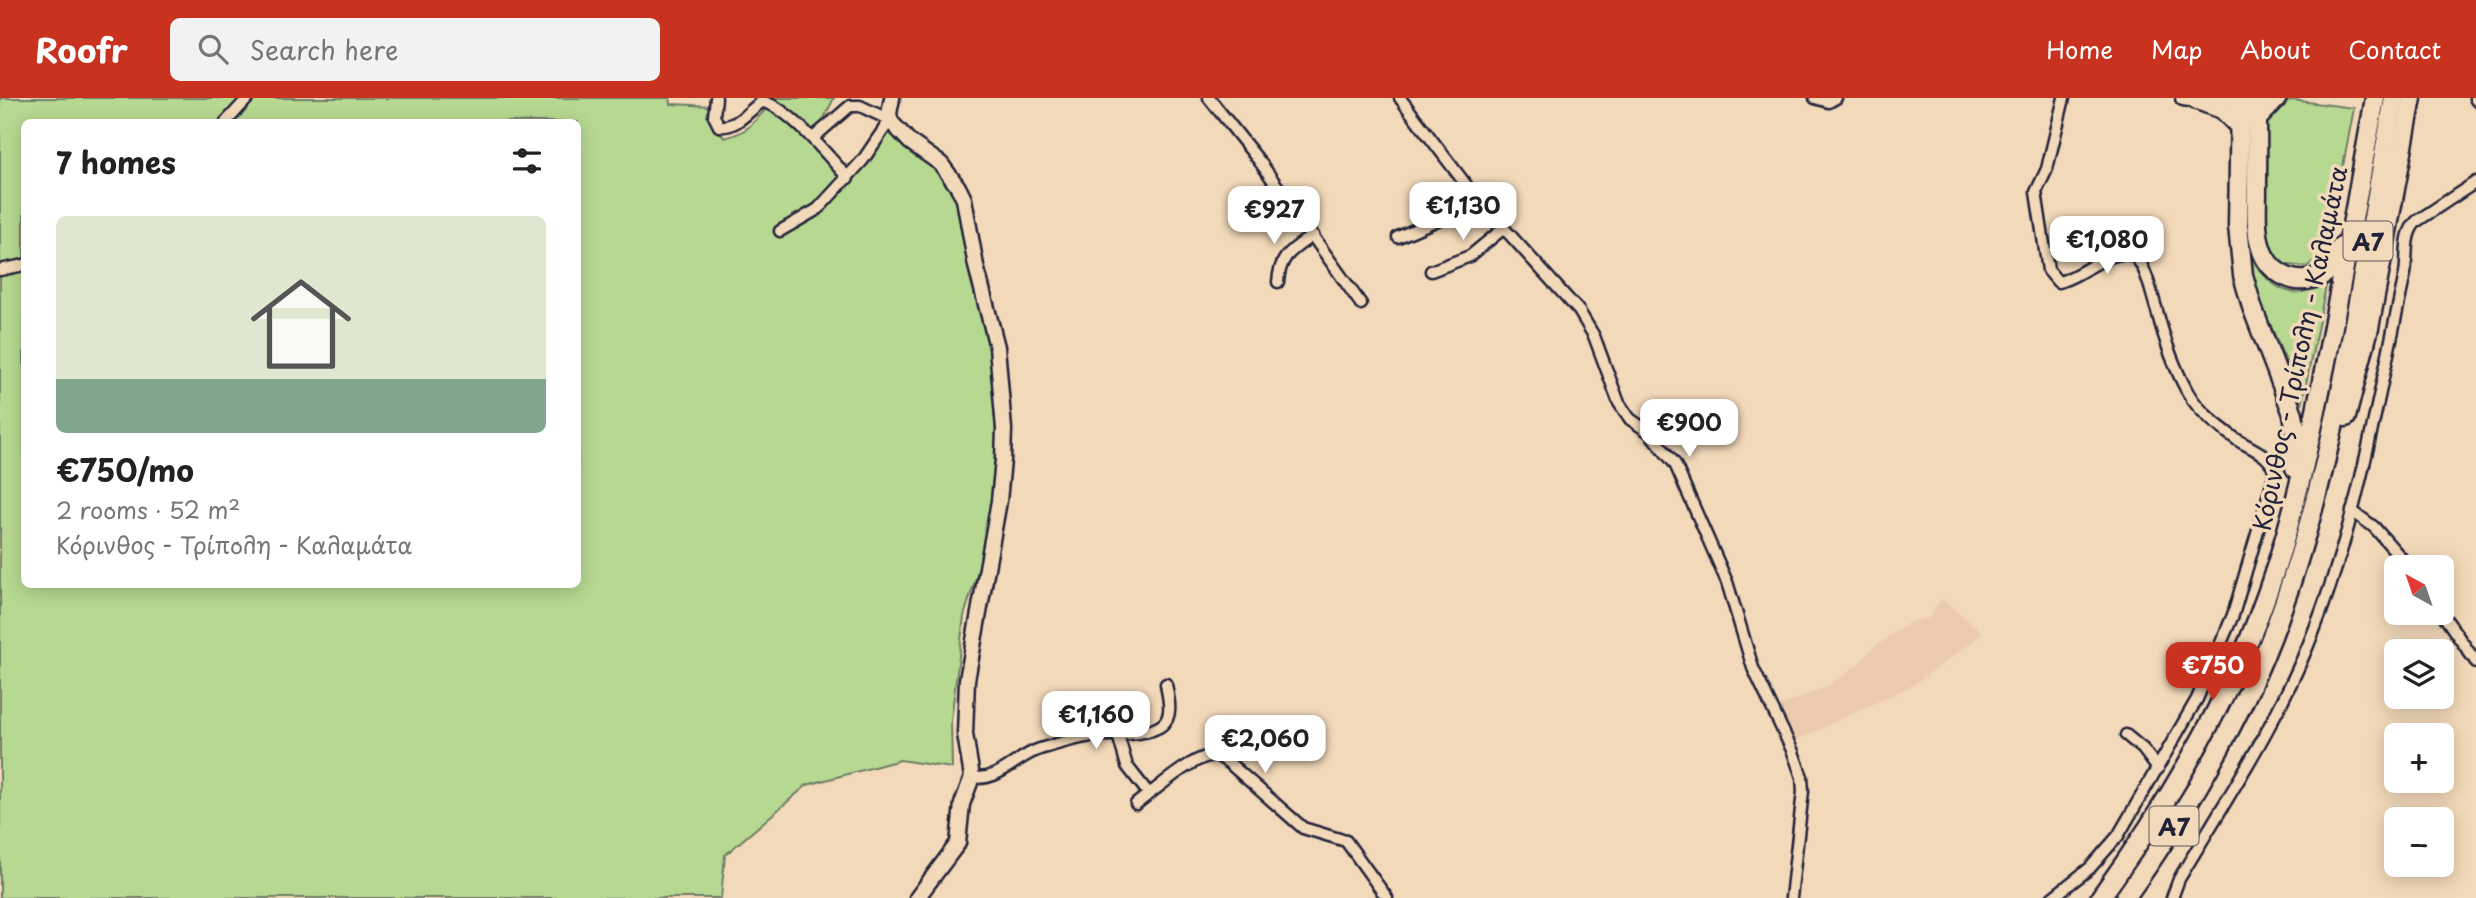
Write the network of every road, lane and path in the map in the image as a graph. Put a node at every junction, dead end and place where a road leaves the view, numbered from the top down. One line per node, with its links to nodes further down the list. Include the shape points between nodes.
1 (248, 98): 16 (street)
2 (716, 98): 20 (street, via 719,126 742,120 762,102)
3 (892, 98): 18 (street)
4 (1209, 98): 27 (street)
5 (1400, 98): 24 (street)
6 (1815, 98): 7 (street, via 1829,102)
7 (1836, 98)
8 (2064, 98): 43 (street, via 2047,169 2036,192 2052,278 2067,281 2114,256 2134,256 2148,281 2187,391 2215,423 2272,463 2275,473 2233,615 2197,699)
9 (2238, 98): 15 (street); 19 (highway)
10 (2256, 98): 17 (highway)
11 (2277, 98): 17 (highway)
12 (2375, 98): 22 (highway, Κόρινθος - Τρίπολη - Καλαμάτα / Α7)
13 (2394, 98): 37 (highway, Κόρινθος - Τρίπολη - Καλαμάτα / Α7, via 2329,446)
14 (2412, 98): 37 (highway, via 2358,373 2304,558)
15 (2190, 99): 19 (highway, via 2222,109)
16 (229, 119)
17 (2257, 119): 22 (highway, via 2258,239 2267,261 2282,275 2302,281 2318,278 2331,268)
18 (890, 120): 20 (street, via 850,106); 21 (street); 44 (street, via 910,142 941,164 962,194 998,353 1003,470 967,680 965,734)
19 (2241, 127): 36 (highway, via 2238,226 2246,289 2296,432 2295,467)
20 (813, 138): 21 (street)
21 (848, 178): 26 (street, via 818,209)
22 (2361, 180): 36 (highway, Κόρινθος - Τρίπολη - Καλαμάτα / Α7, via 2303,469)
23 (2476, 181): 34 (street, via 2417,221 2408,236 2405,274)
24 (1473, 194): 25 (street); 28 (street, via 1449,215)
25 (1504, 228): 31 (street, via 1469,257); 49 (street, via 1588,325 1619,403 1675,464 1727,582 1753,668 1802,777)
26 (780, 231)
27 (1313, 235): 32 (street, via 1288,253 1279,267); 33 (street)
28 (1398, 237)
29 (21, 266): 30 (street)
30 (0, 270)
31 (1431, 271)
32 (1278, 282)
33 (1361, 304)
34 (2352, 512): 35 (street, via 2374,527); 53 (street, via 2297,671)
35 (2398, 555)
36 (2271, 582): 51 (highway, Κόρινθος - Τρίπολη - Καλαμάτα / Α7, via 2232,679 2185,769)
37 (2290, 586): 52 (highway, Κόρινθος - Τρίπολη - Καλαμάτα / Α7, via 2217,751 2168,835)
38 (2450, 625): 39 (street)
39 (2476, 662)
40 (1166, 684): 42 (street, via 1170,710 1162,726)
41 (2126, 734): 43 (street)
42 (1118, 735): 44 (street, via 1085,737 1038,749 988,778); 45 (street, via 1127,766)
43 (2158, 769): 50 (street, via 2110,847)
44 (972, 777): 47 (street, via 962,804 958,843)
45 (1149, 794): 46 (street); 48 (street, via 1190,764 1216,756 1303,828 1346,841)
46 (1136, 804)
47 (917, 898)
48 (1387, 898)
49 (1791, 898)
50 (2052, 898)
51 (2100, 898)
52 (2124, 898)
53 (2172, 898)

